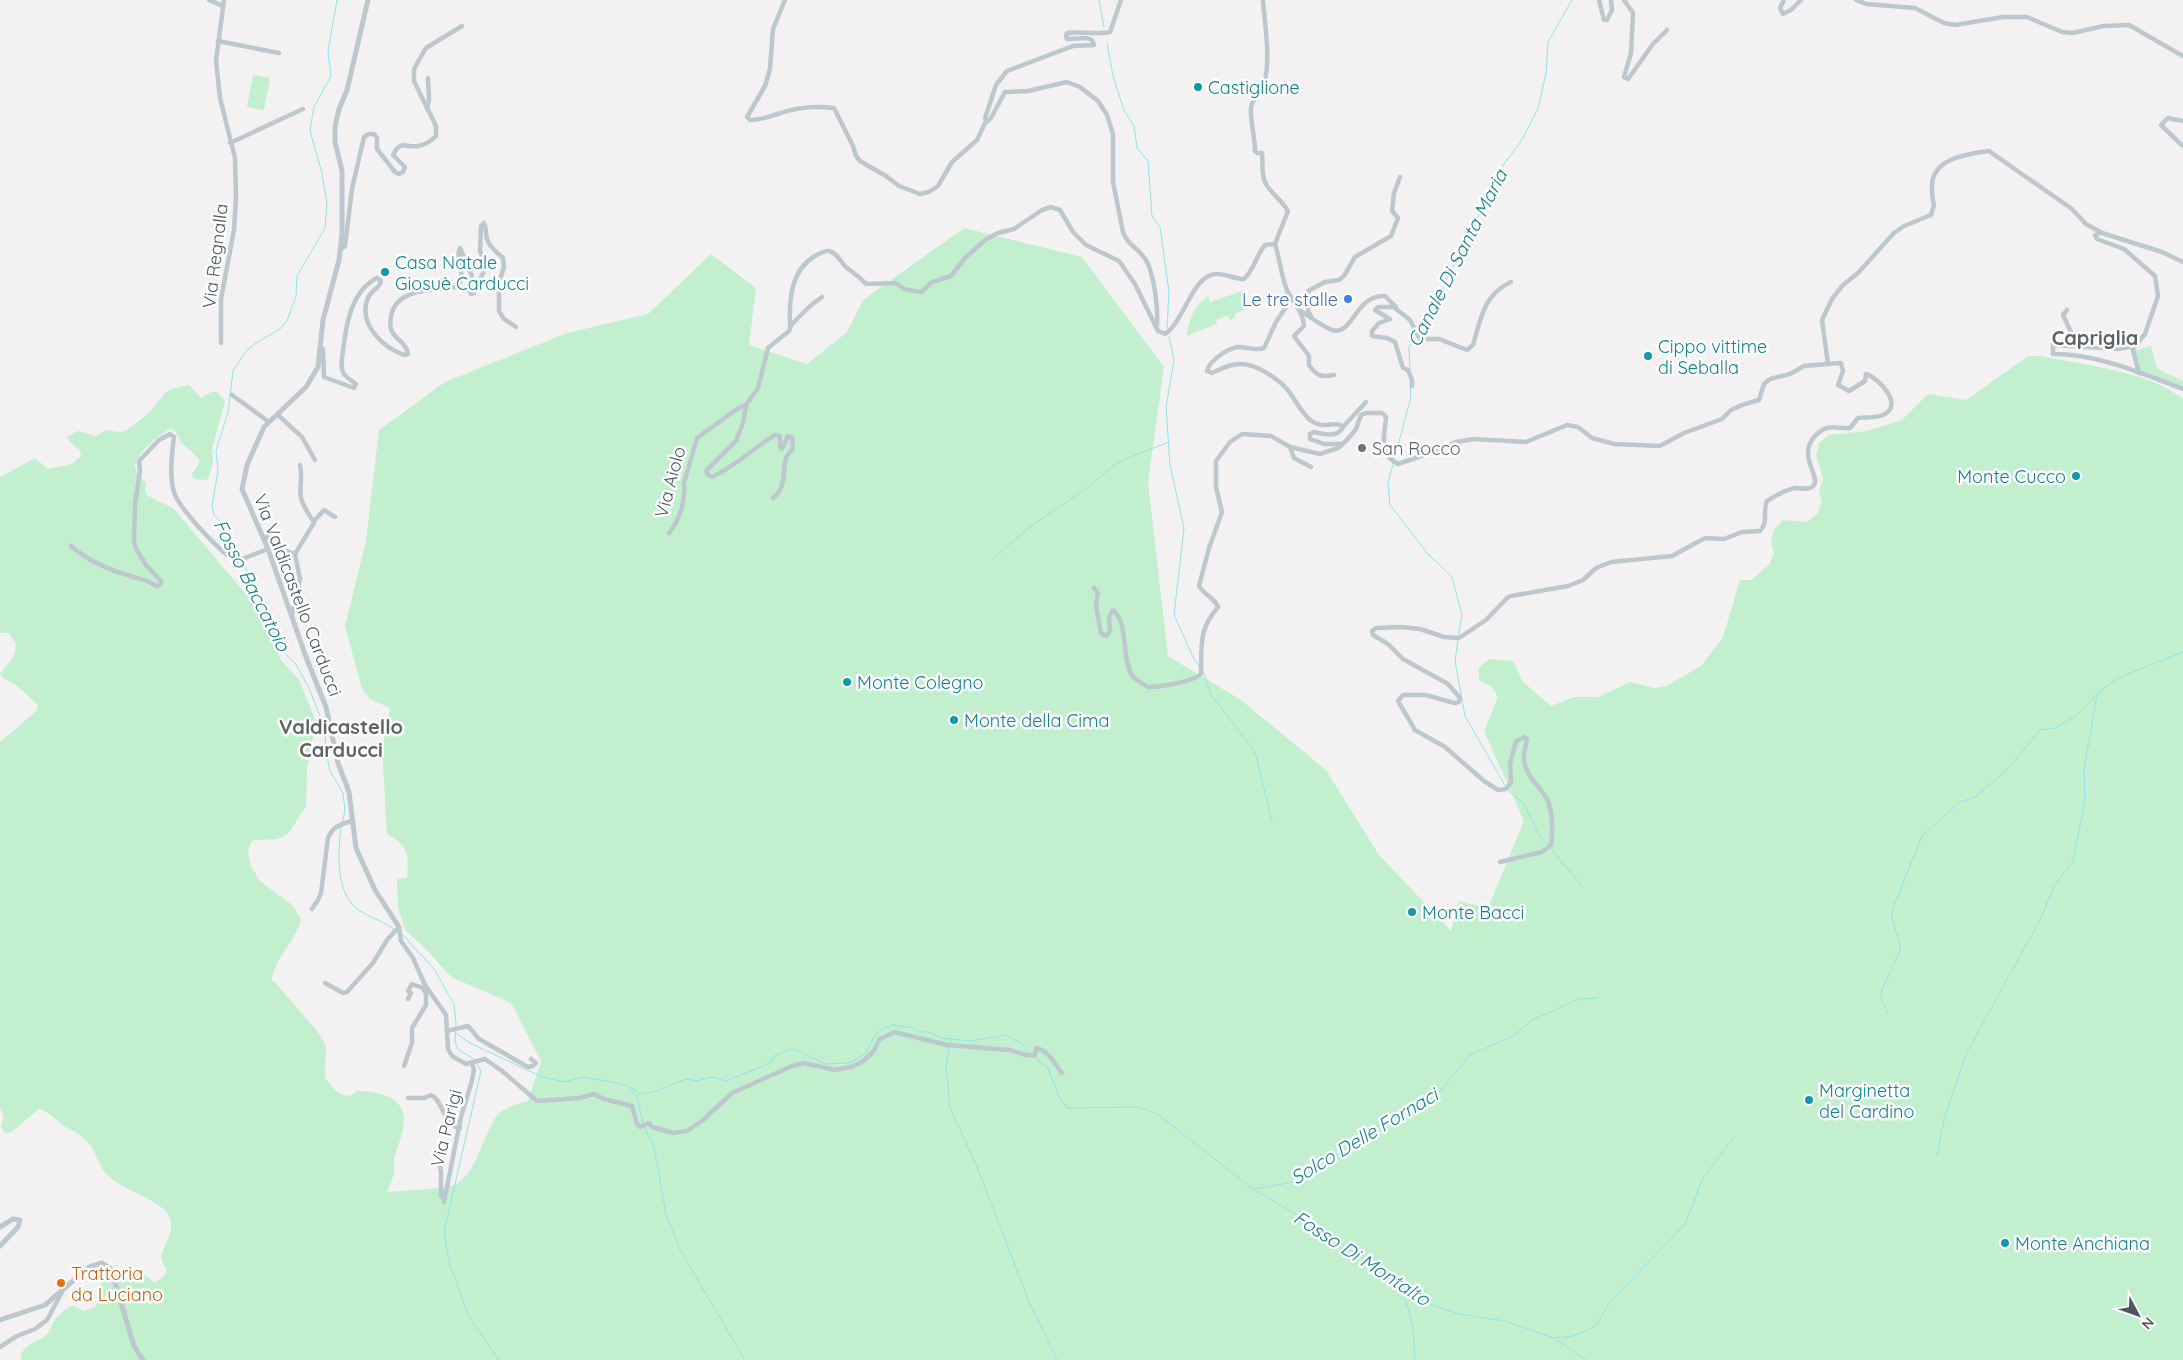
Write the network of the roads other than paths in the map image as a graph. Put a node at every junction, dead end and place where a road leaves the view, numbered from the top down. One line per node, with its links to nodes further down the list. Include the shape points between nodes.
1 (209, 0): 13 (street)
2 (224, 0): 13 (street, Via Regnalla)
3 (368, 0): 29 (street, Via Valdicastello Carducci, via 335,127 342,171)
4 (785, 0): 22 (street, via 773,29 770,69 765,86 747,117 750,120 808,107 834,108 860,161 899,186 920,194 938,186 952,162 977,140)
5 (1122, 0): 22 (street, via 1110,32 1076,32 1066,36 1067,39 1087,38 1094,45 1073,46 1007,71 996,85)
6 (1263, 0): 28 (street, via 1268,45 1265,80 1251,106 1256,151 1262,153 1264,180 1288,212)
7 (1599, 0): 8 (street, via 1604,20 1612,10)
8 (1610, 0)
9 (1624, 0): 15 (street, via 1633,13 1631,53 1624,77 1628,79)
10 (1784, 0): 11 (street, via 1780,8 1783,14)
11 (1802, 0)
12 (1856, 0): 18 (street, via 1866,4 1915,8 1944,23 1956,25 2003,17 2027,17 2062,32 2074,33 2103,26 2129,25)
13 (223, 6): 16 (street, Via Regnalla)
14 (462, 26): 21 (street, via 426,48 414,69 414,82)
15 (1667, 30)
16 (218, 41): 17 (street); 24 (street, Via Regnalla, via 218,84)
17 (279, 53)
18 (2183, 56)
19 (428, 78): 21 (street, via 430,100)
20 (303, 110): 24 (street)
21 (427, 111): 29 (street, via 436,126 436,136 430,142 397,148 393,155 405,167 399,174 377,149 374,134 364,137 352,189 345,246)
22 (986, 120): 40 (street, via 991,118 1008,91 1028,91 1067,82 1080,87 1098,101 1108,115 1113,134 1113,182 1121,224 1126,240 1144,256 1152,275 1158,312)
23 (2183, 121): 25 (street, via 2168,118 2161,125)
24 (230, 143): 41 (street, Via Regnalla, via 235,158 234,227 221,299)
25 (2183, 146)
26 (1400, 176): 37 (street, via 1392,211 1398,218 1390,236 1355,257 1339,280 1325,282 1308,291)
27 (2102, 234): 30 (street, via 2162,252); 43 (street, via 2096,233 2095,237 2124,249 2155,276 2158,296 2145,334); 45 (street, via 1989,151 1954,158 1938,169 1932,179 1934,205 1931,215 1894,233 1832,299 1822,320)
28 (1275, 244): 32 (street); 40 (street, via 1261,249 1253,268 1244,278 1216,274 1202,280 1171,330 1165,334)
29 (340, 250): 44 (street, Via Valdicastello Carducci, via 323,320)
30 (2183, 262)
31 (1512, 282): 34 (street, via 1495,291 1490,298 1473,345 1467,350 1439,339 1420,339 1410,320)
32 (1288, 292): 36 (street); 55 (street, via 1286,307 1264,348 1234,348 1210,364 1207,371 1212,373 1240,363 1265,372 1283,385 1310,419 1320,426 1339,424)
33 (822, 297): 38 (street, Via Aiolo)
34 (1394, 308): 37 (street, via 1395,305 1385,296 1376,296 1364,303 1341,330 1333,330); 48 (street, via 1375,310 1390,319 1375,326 1372,336 1395,342)
35 (2067, 310): 42 (street, via 2063,315 2071,332)
36 (1300, 311): 37 (street); 47 (street, via 1304,326 1294,336 1309,356 1308,365 1320,376)
37 (1311, 316)
38 (791, 325): 40 (street, via 789,310 795,277 807,262 825,251 831,251 840,258 866,284 896,283 904,289 921,292 932,282 951,276 985,240 1014,229 1051,207 1060,210 1073,232 1086,245 1119,261 1135,284); 52 (street, Via Aiolo, via 789,331 768,348 758,388)
39 (516, 327): 44 (street, Via Valdicastello Carducci, via 499,312 503,258 487,239 484,223 480,226 479,240 485,264 474,293 470,294 472,276 460,248 462,276 456,287 405,295 394,305 390,322 392,332 408,354 404,356 392,351 369,326 366,311 369,296 380,286 381,281 377,278 369,282 356,298 349,314 342,368 343,374 356,384 354,388 324,377 324,354)
40 (1156, 327)
41 (221, 343)
42 (2062, 345): 43 (street); 46 (street, via 2053,345 2053,354 2104,360)
43 (2135, 346): 46 (street, via 2133,350)
44 (320, 347): 53 (street, Via Valdicastello Carducci, via 318,367 312,381)
45 (1828, 364): 56 (street, via 1804,366 1770,379 1764,384 1758,400 1730,410 1722,419 1660,446 1614,444 1592,438 1578,427 1567,425 1526,442 1474,439 1456,442 1398,464 1384,449 1386,417 1374,412 1362,415 1356,429); 72 (street, via 1841,363 1843,371 1838,385 1848,391 1865,381 1866,374 1871,376 1890,397 1891,408 1883,415 1858,418 1850,428 1831,427 1819,432 1808,448 1814,486 1793,488 1767,501 1766,522 1760,531 1742,532 1724,539 1706,538 1672,556 1612,562 1568,586 1507,598 1486,620 1459,638 1402,627 1372,631 1403,659 1448,684 1460,698 1454,703 1433,696 1403,695 1398,701 1415,730 1445,747 1484,781 1498,790 1506,789 1511,782 1510,764 1516,740 1525,737 1527,740 1524,759 1530,777 1550,807 1551,845 1542,852)
46 (2139, 373): 49 (street)
47 (1334, 375)
48 (1412, 386)
49 (2183, 389)
50 (232, 395): 54 (street)
51 (1366, 402): 55 (street)
52 (746, 405): 61 (street, Via Aiolo, via 736,440 706,470 708,475 716,475 775,435 780,436 782,449 788,436 792,438 793,448 786,457 780,489); 64 (street, Via Aiolo, via 697,438 684,483 679,516)
53 (278, 415): 54 (street, Via Valdicastello Carducci); 58 (street, via 302,437)
54 (269, 422): 65 (street, Via Valdicastello Carducci, via 252,452 242,483)
55 (1342, 428): 56 (street, via 1337,434 1314,432 1309,437 1317,443)
56 (1342, 444): 57 (street, via 1320,454)
57 (1290, 447): 60 (street, via 1294,458); 69 (street, via 1271,436 1242,434 1230,442 1216,461 1216,487 1222,512 1200,586 1218,607 1204,625 1201,674 1197,678 1148,687 1133,676 1119,615 1113,610 1109,617 1110,631 1106,636 1101,633 1096,606 1098,593)
58 (315, 460)
59 (300, 465): 63 (street, via 302,498 307,514)
60 (1311, 467)
61 (773, 498)
62 (335, 517): 63 (street, via 324,510)
63 (314, 521): 68 (street)
64 (670, 532)
65 (263, 537): 67 (street, Via Valdicastello Carducci); 68 (street, via 278,548)
66 (71, 546): 67 (street, via 84,557 160,585 161,581 146,566 136,549 135,504 140,482 138,461 170,434 174,438 174,493 209,539 233,560 241,561)
67 (268, 549): 70 (street, Via Valdicastello Carducci)
68 (295, 554): 70 (street, via 300,579)
69 (1094, 588)
70 (292, 615): 71 (street, Via Valdicastello Carducci, via 326,707 338,763 349,792)
71 (352, 821): 73 (street, via 330,832 321,893); 74 (street, Via Valdicastello Carducci, via 356,848 363,866 382,903)
72 (1500, 862)
73 (312, 909)
74 (399, 926): 75 (street, via 347,992); 76 (street, Via Valdicastello Carducci, via 401,942 413,958)
75 (325, 983)
76 (424, 987): 77 (street, via 412,984); 78 (street, Via Valdicastello Carducci, via 446,1016); 81 (street, via 426,1005 412,1028 412,1043)
77 (408, 999)
78 (448, 1030): 79 (street, via 468,1026 479,1039 528,1067 536,1063); 80 (street, Via Valdicastello Carducci, via 448,1049 452,1056 466,1064)
79 (531, 1059)
80 (474, 1063): 82 (street, Via Valdicastello Carducci, via 484,1060 498,1068 537,1101 594,1094 632,1106 638,1126 649,1123 652,1127 678,1134 702,1121 732,1092 804,1063 835,1070 852,1067 873,1052 880,1039 894,1032 947,1045 1032,1055 1036,1048 1043,1050); 84 (street, Via Parigi)
81 (404, 1066)
82 (1062, 1073)
83 (408, 1098): 84 (street, via 437,1097 449,1121)
84 (460, 1128): 85 (street, Via Parigi, via 444,1200 440,1196)
85 (438, 1160)
86 (0, 1227): 87 (street, via 13,1219 20,1220 18,1227)
87 (0, 1246)
88 (62, 1292): 89 (street, via 45,1305); 90 (street, via 47,1320); 91 (street, via 89,1267 106,1264 115,1278 134,1346)
89 (0, 1320)
90 (0, 1347)
91 (143, 1360)

